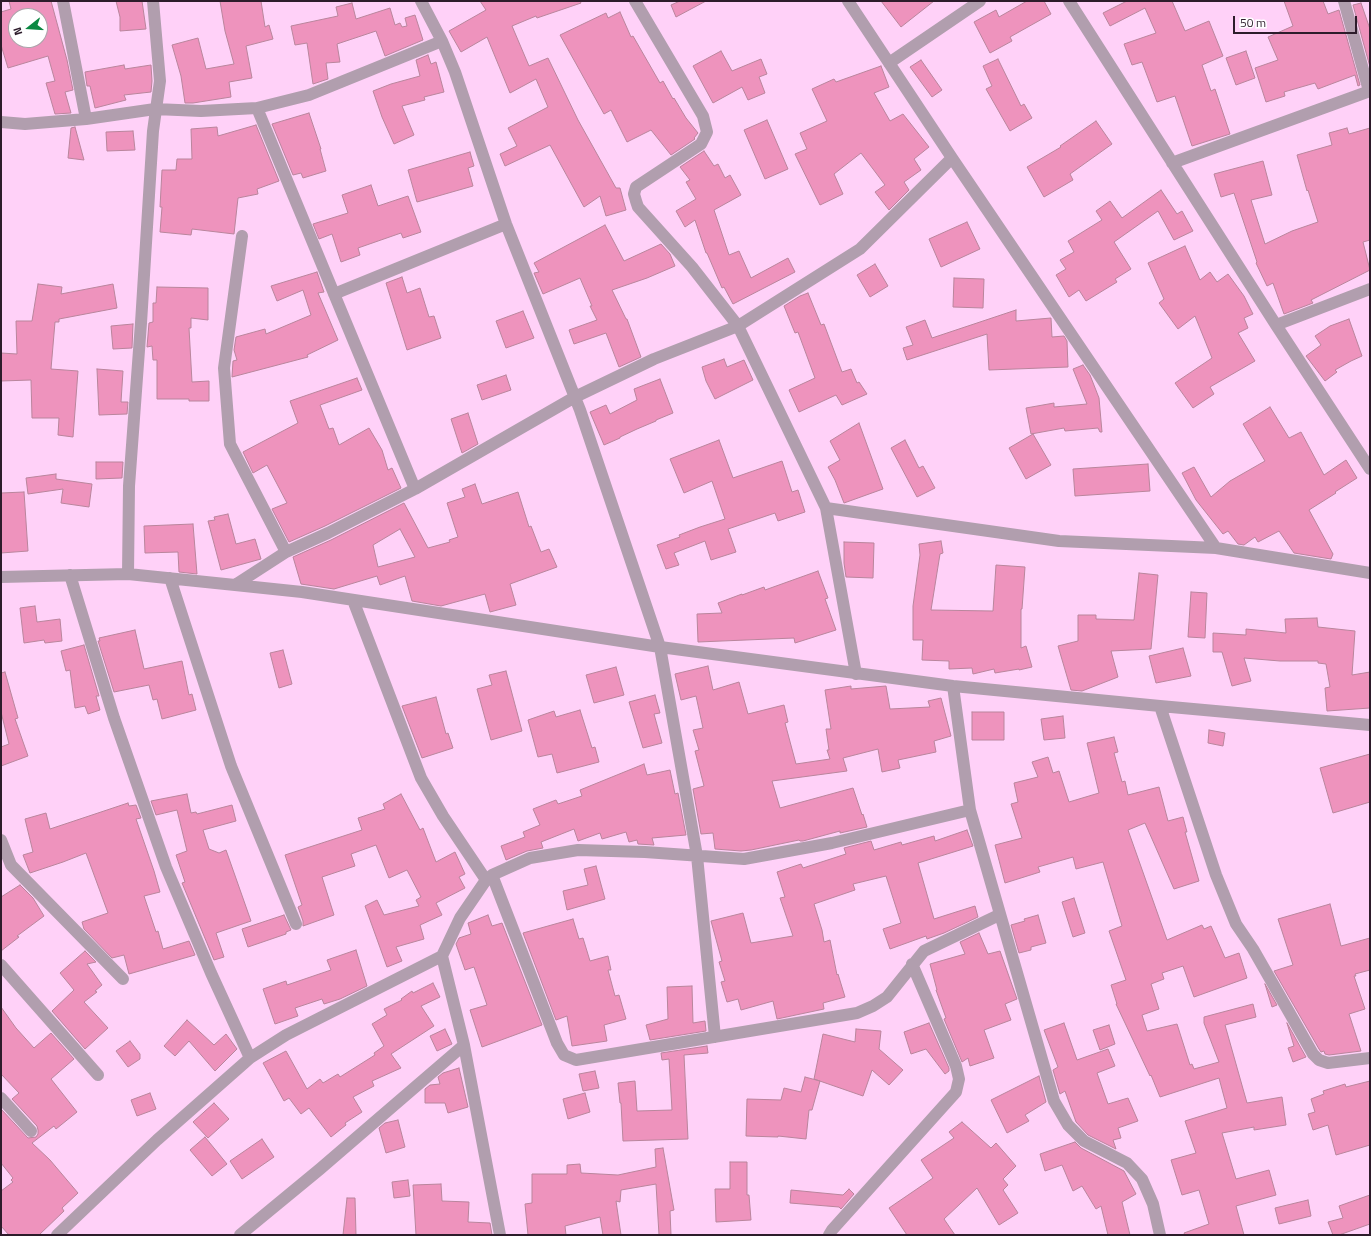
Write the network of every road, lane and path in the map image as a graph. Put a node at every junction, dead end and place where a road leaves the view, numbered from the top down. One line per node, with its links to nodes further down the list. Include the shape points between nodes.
1 (62, 1): 14 (street)
2 (154, 1): 12 (street, via 160,81)
3 (421, 1): 9 (street)
4 (635, 1): 23 (street, via 703,116 708,132 701,144 636,187 636,201 638,207 692,267)
5 (848, 1): 10 (street)
6 (980, 1): 10 (street)
7 (1069, 1): 17 (street)
8 (1344, 1): 11 (street)
9 (442, 41): 13 (street, via 309,95); 18 (street, via 455,72)
10 (889, 63): 16 (street)
11 (1370, 91): 17 (street)
12 (155, 108): 13 (street, via 202,111); 14 (street); 31 (street, via 129,486)
13 (258, 108): 21 (street)
14 (86, 119): 15 (street, via 25,124)
15 (1, 122)
16 (952, 158): 23 (street, via 860,249); 28 (street)
17 (1172, 163): 22 (street)
18 (506, 224): 21 (street); 24 (street)
19 (242, 236): 29 (street, via 224,368 230,444)
20 (1370, 289): 22 (street)
21 (334, 294): 26 (street)
22 (1276, 325): 25 (street)
23 (738, 326): 24 (street, via 654,359); 27 (street)
24 (575, 397): 26 (street); 37 (street)
25 (1370, 469)
26 (415, 489): 29 (street)
27 (826, 508): 28 (street, via 1059,541); 38 (street)
28 (1216, 548): 30 (street)
29 (286, 552): 35 (street)
30 (1370, 573)
31 (128, 574): 32 (street); 34 (street)
32 (70, 575): 33 (street); 54 (street, via 114,718 166,866)
33 (1, 577)
34 (170, 578): 35 (street); 47 (street, via 231,766)
35 (235, 585): 36 (street)
36 (353, 600): 37 (street); 45 (street, via 421,778 443,816)
37 (660, 647): 38 (street); 44 (street)
38 (856, 674): 39 (street)
39 (953, 686): 40 (street); 42 (street)
40 (1160, 706): 41 (street); 55 (street, via 1216,875 1236,924 1313,1054 1319,1060 1328,1063)
41 (1370, 725)
42 (970, 810): 44 (street, via 832,843 744,859); 46 (street)
43 (1, 840): 51 (street, via 11,865)
44 (697, 856): 45 (street, via 578,850 530,858); 52 (street)
45 (489, 877): 48 (street, via 460,918); 52 (street, via 564,1055 576,1060)
46 (1000, 915): 49 (street, via 924,951); 63 (street, via 1054,1101 1068,1125 1084,1141 1127,1163 1142,1179 1153,1204)
47 (296, 924)
48 (442, 956): 53 (street); 54 (street, via 286,1035)
49 (912, 964): 52 (street, via 886,997 857,1013); 62 (street, via 956,1066 959,1079 956,1092)
50 (1, 965): 56 (street)
51 (123, 979)
52 (715, 1037)
53 (464, 1045): 60 (street); 61 (street)
54 (250, 1058): 59 (street)
55 (1370, 1058)
56 (98, 1075)
57 (1, 1098): 58 (street)
58 (32, 1130)
59 (57, 1235)
60 (240, 1235)
61 (500, 1235)
62 (829, 1235)
63 (1160, 1235)

